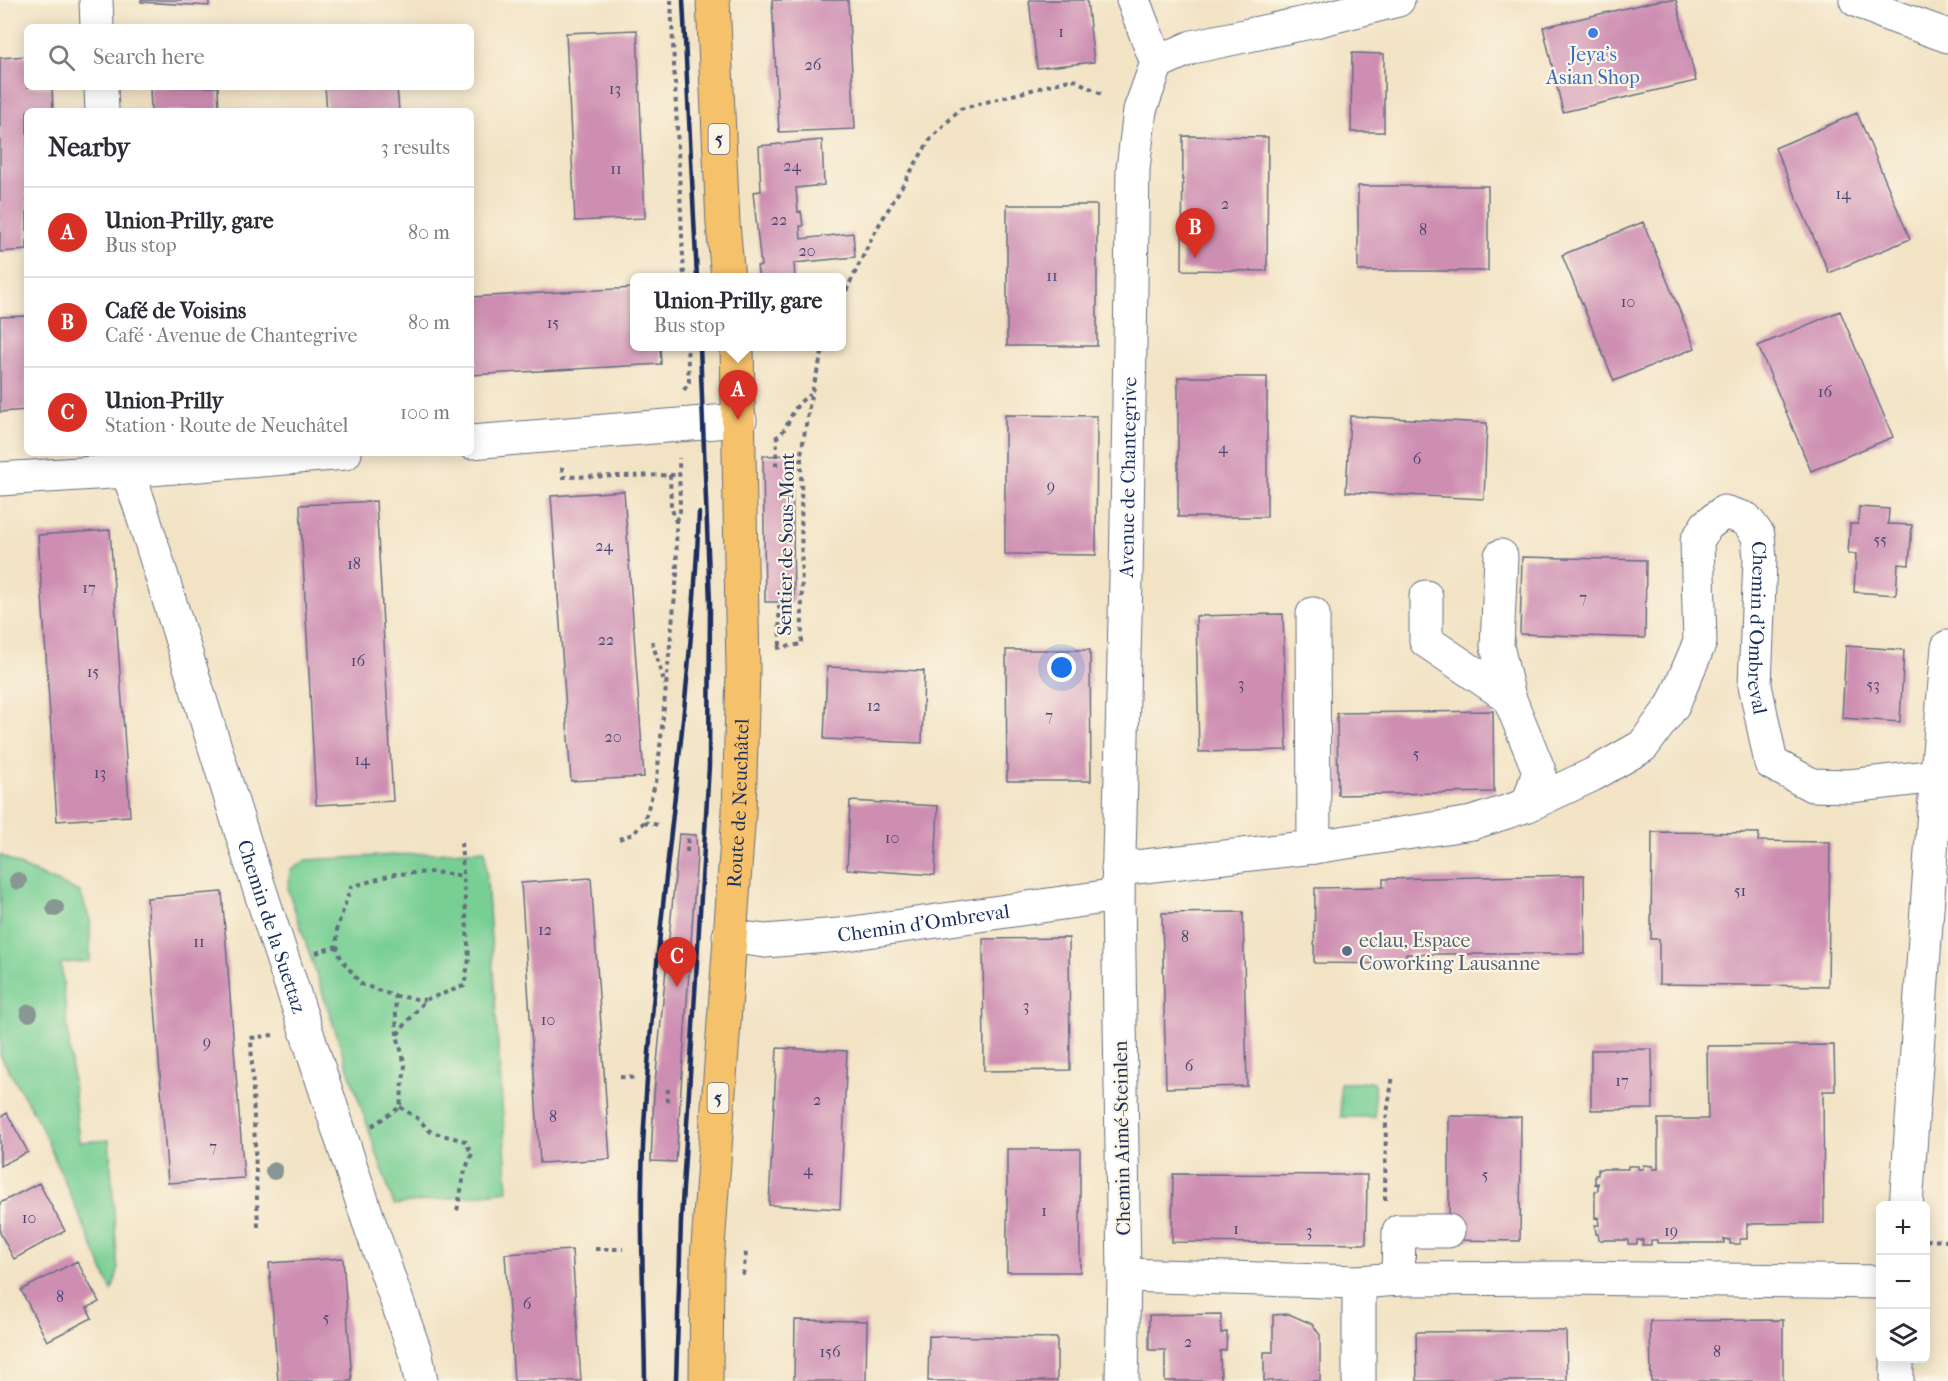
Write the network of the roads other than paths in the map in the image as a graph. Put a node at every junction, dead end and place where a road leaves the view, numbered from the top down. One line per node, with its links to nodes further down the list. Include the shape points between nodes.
1 (96, 0): 6 (street)
2 (713, 0): 11 (main road, 5)
3 (1133, 0): 8 (street)
4 (1398, 0): 8 (street, via 1192,47)
5 (1856, 0): 7 (street)
6 (97, 24)
7 (1948, 36)
8 (1157, 63): 26 (street, Avenue de Chantegrive, via 1140,110 1133,169)
9 (101, 90): 10 (street)
10 (102, 108)
11 (728, 273)
12 (737, 351): 13 (main road, Route de Neuchâtel / 5)
13 (740, 420): 14 (street); 27 (main road, Route de Neuchâtel / 5, via 743,670 739,812)
14 (474, 442)
15 (272, 456): 16 (street)
16 (126, 462): 17 (street); 35 (street, Chemin de la Suettaz, via 251,863 416,1355)
17 (0, 479)
18 (1501, 556): 22 (street, via 1497,646)
19 (1426, 597): 22 (street, via 1426,641)
20 (1313, 614): 25 (street)
21 (1948, 647): 23 (street)
22 (1509, 697): 24 (street, via 1539,771)
23 (1937, 776): 24 (street, Chemin d'Ombreval, via 1850,786 1812,785 1771,763 1755,685 1758,535 1746,519 1724,512 1707,525 1697,541 1700,642 1673,705 1644,746); 28 (street)
24 (1528, 805): 25 (street, Chemin d'Ombreval, via 1472,824)
25 (1314, 847): 26 (street, Chemin d'Ombreval)
26 (1118, 882): 27 (street, Chemin d'Ombreval, via 839,935 765,941); 30 (street, Chemin Aimé-Steinlen)
27 (729, 936): 36 (main road, Route de Neuchâtel / 5, via 707,1260)
28 (1906, 1201)
29 (1449, 1231): 31 (street, via 1399,1231)
30 (1124, 1275): 33 (street); 37 (street, Chemin Aimé-Steinlen)
31 (1398, 1279): 32 (street); 33 (street)
32 (1876, 1281)
33 (1359, 1282): 38 (street)
34 (1898, 1363): 39 (street)
35 (421, 1381)
36 (706, 1381)
37 (1122, 1381)
38 (1359, 1381)
39 (1897, 1381)

